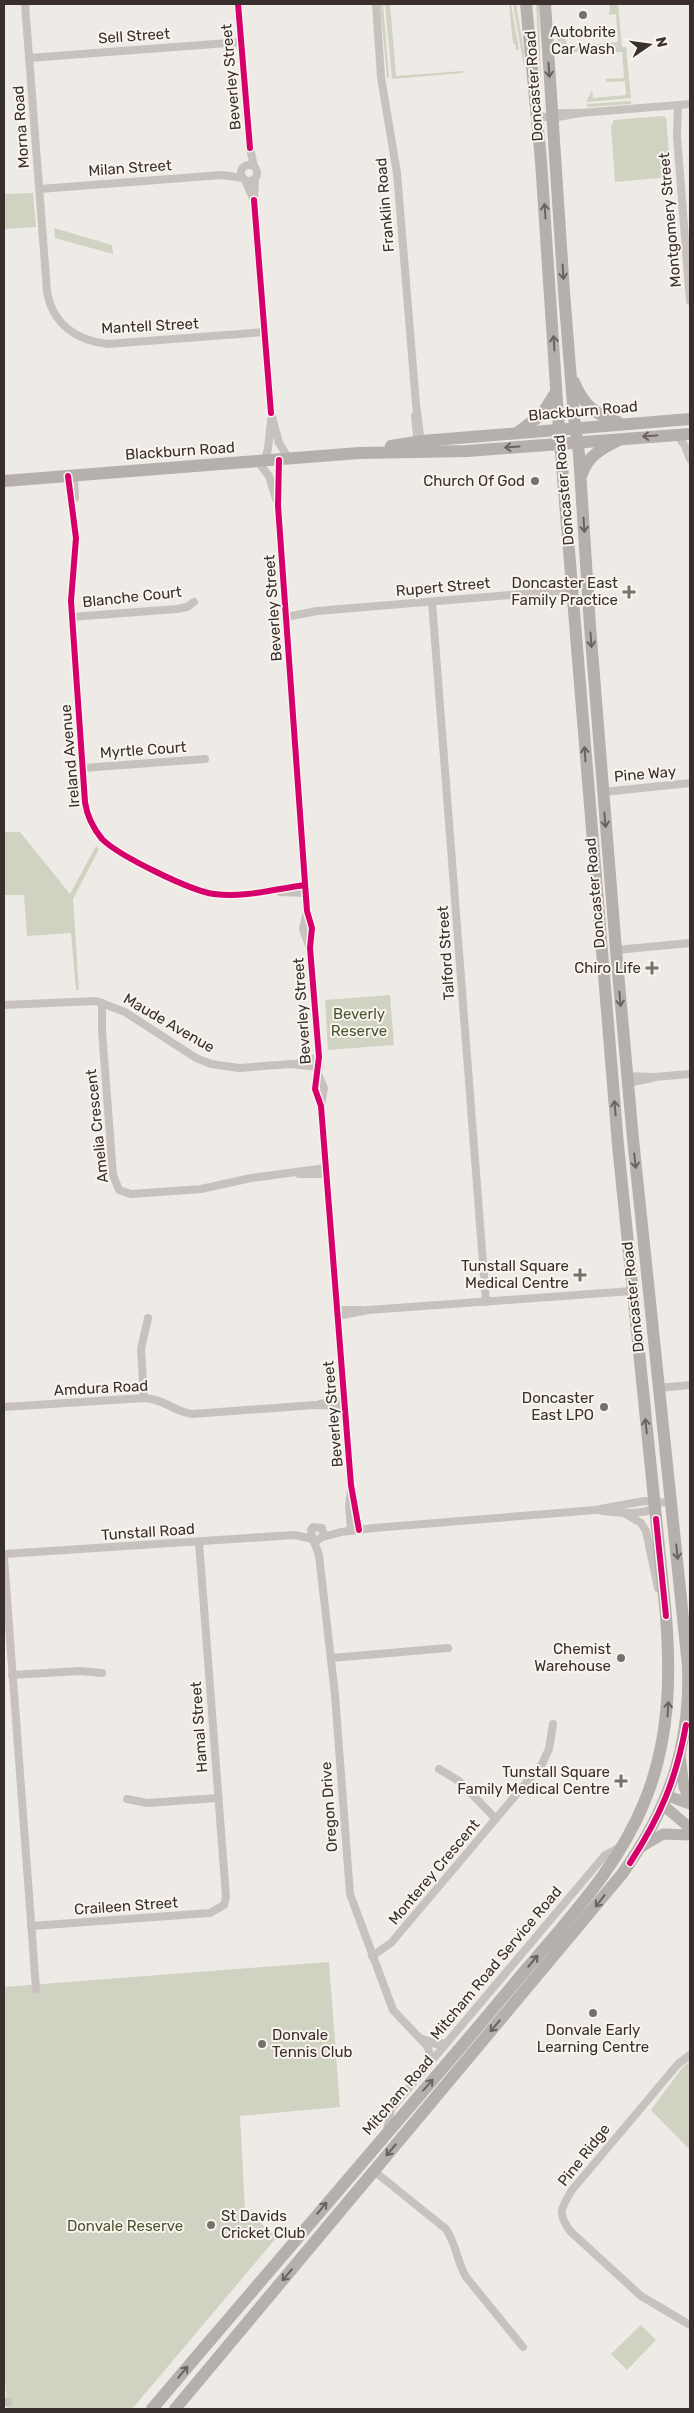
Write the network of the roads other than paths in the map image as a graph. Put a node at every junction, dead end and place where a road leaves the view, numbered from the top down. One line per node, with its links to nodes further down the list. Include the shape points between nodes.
1 (25, 4): 7 (street, Morna Road)
2 (238, 4): 6 (street, Beverley Street)
3 (376, 4): 35 (street, Franklin Road, via 381,77 397,173)
4 (526, 4): 11 (main road, Doncaster Road)
5 (545, 4): 10 (main road, Doncaster Road, one-way to 10)
6 (241, 42): 7 (street, Sell Street); 12 (street, Beverley Street)
7 (29, 58): 18 (street, Morna Road)
8 (690, 104): 9 (street)
9 (674, 105): 10 (street); 20 (street, Montgomery Street)
10 (552, 115): 11 (street); 22 (main road, Doncaster Road, one-way to 22)
11 (537, 116): 23 (main road, Doncaster Road, one-way to 11)
12 (250, 148): 13 (street, Beverley Street); 14 (street, Beverley Street)
13 (254, 166): 14 (street); 16 (street)
14 (243, 167): 15 (street, Milan Street); 17 (street)
15 (222, 175): 17 (street, Milan Street); 18 (street, Milan Street)
16 (255, 178): 17 (street, via 250,181); 19 (street, Beverley Street)
17 (244, 179): 19 (street, Beverley Street)
18 (40, 189): 21 (street, Mantell Street, via 48,297 58,318 76,336 108,344)
19 (254, 200): 21 (street, Beverley Street)
20 (690, 301)
21 (265, 332): 24 (street, Beverley Street)
22 (570, 373): 26 (main road, via 587,406 597,414); 27 (main road, Doncaster Road)
23 (556, 392): 28 (main road, Doncaster Road); 29 (main road, via 542,414)
24 (271, 413): 37 (street, Beverley Street); 38 (street, Beverley Street, via 268,449)
25 (690, 419): 26 (main road, Blackburn Road)
26 (624, 423): 27 (main road, Blackburn Road)
27 (575, 428): 28 (main road, Blackburn Road); 33 (main road, Doncaster Road)
28 (559, 429): 29 (main road, Blackburn Road); 34 (main road, Doncaster Road)
29 (517, 433): 35 (main road, Blackburn Road)
30 (690, 434): 31 (main road, Blackburn Road)
31 (677, 435): 32 (main road, Blackburn Road, one-way to 32); 36 (street)
32 (624, 438): 33 (main road, Blackburn Road); 40 (main road, via 594,454)
33 (577, 442): 34 (main road, Blackburn Road); 40 (main road, Doncaster Road)
34 (560, 443): 35 (main road, Blackburn Road, one-way to 35, via 467,451); 43 (main road, Doncaster Road)
35 (419, 444): 37 (main road, Blackburn Road)
36 (690, 459)
37 (284, 460): 38 (main road, Blackburn Road); 42 (street, Beverley Street)
38 (261, 461): 39 (main road, Blackburn Road); 42 (street, Beverley Street)
39 (71, 476): 41 (main road, Blackburn Road); 47 (street, Ireland Avenue, via 76,544)
40 (581, 476): 51 (main road, Doncaster Road, one-way to 51)
41 (4, 481)
42 (278, 506): 46 (street, Beverley Street)
43 (572, 590): 45 (street, Rupert Street); 62 (main road, Doncaster Road, one-way to 43)
44 (194, 602): 47 (street, Blanche Court, via 177,610)
45 (432, 602): 46 (street, Rupert Street); 65 (street, Talford Street)
46 (285, 613): 52 (street, Beverley Street)
47 (72, 617): 49 (street, Ireland Avenue)
48 (205, 759): 49 (street, Myrtle Court)
49 (83, 768): 52 (street, Ireland Avenue, via 86,807 91,822 114,848 200,891 221,895)
50 (690, 784): 51 (street, Pine Way)
51 (603, 792): 54 (main road, Doncaster Road, one-way to 54)
52 (305, 889): 57 (street, Beverley Street, via 307,911 303,929 310,948)
53 (690, 943): 54 (street)
54 (616, 950): 61 (main road, Doncaster Road, one-way to 61)
55 (102, 1003): 56 (street, Maude Avenue, via 83,1000); 58 (street, Maude Avenue, via 125,1012 196,1058 211,1064 239,1068); 63 (street, Amelia Crescent, via 113,1175 119,1190 131,1194 201,1189 257,1177)
56 (4, 1005)
57 (318, 1057): 58 (street, Maude Avenue); 59 (street, Beverley Street)
58 (291, 1064): 59 (street, Maude Avenue)
59 (318, 1070): 63 (street, Beverley Street, via 315,1089 321,1106)
60 (690, 1074): 61 (street)
61 (628, 1080): 62 (main road); 69 (main road, Doncaster Road, one-way to 69)
62 (612, 1081): 64 (main road, Doncaster Road, one-way to 62)
63 (326, 1171): 66 (street, Beverley Street)
64 (632, 1291): 65 (street); 74 (main road, Doncaster Road, one-way to 64)
65 (486, 1302): 66 (street)
66 (337, 1313): 71 (street, Beverley Street)
67 (148, 1318): 70 (street, via 141,1349)
68 (690, 1385): 69 (street)
69 (658, 1388): 73 (main road, Doncaster Road)
70 (144, 1398): 71 (street, Amdura Road, via 155,1399 192,1414); 72 (street, Amdura Road)
71 (345, 1403): 79 (street, Beverley Street)
72 (4, 1407)
73 (672, 1504): 74 (street); 89 (main road, Doncaster Road, one-way to 89)
74 (655, 1505): 75 (street, via 626,1504); 76 (street); 88 (main road, Doncaster Road)
75 (595, 1510): 76 (street); 79 (street)
76 (624, 1513): 88 (street, via 641,1523 648,1534)
77 (312, 1528): 78 (street); 81 (street, Tunstall Road); 82 (street)
78 (322, 1528): 80 (street); 83 (street, Oregon Drive)
79 (355, 1530): 80 (street)
80 (341, 1532): 83 (street)
81 (294, 1535): 82 (street, Tunstall Road); 84 (street, Tunstall Road)
82 (312, 1538): 83 (street, Tunstall Road); 86 (street, Oregon Drive)
83 (322, 1538): 86 (street, Oregon Drive)
84 (199, 1542): 85 (street, Tunstall Road); 101 (street, Hamal Street)
85 (4, 1554)
86 (319, 1555): 91 (street, Oregon Drive)
87 (4, 1558): 93 (street)
88 (666, 1616): 96 (main road, Doncaster Road, one-way to 88, via 669,1680)
89 (688, 1637): 95 (main road, Doncaster Road)
90 (448, 1648): 91 (street)
91 (331, 1658): 111 (street, Oregon Drive, via 349,1889)
92 (102, 1673): 93 (street)
93 (12, 1675): 110 (street)
94 (553, 1724): 104 (street, Monterey Crescent, via 545,1759)
95 (686, 1724): 96 (main road, via 675,1738); 97 (main road, Doncaster Road)
96 (664, 1734): 99 (main road, Doncaster Road)
97 (680, 1755): 102 (main road, Doncaster Road); 103 (main road, via 684,1787)
98 (439, 1769): 104 (street, via 459,1781)
99 (649, 1790): 102 (main road); 107 (main road, Mitcham Road)
100 (127, 1798): 101 (street, via 148,1803)
101 (218, 1798): 109 (street, Hamal Street, via 226,1897)
102 (665, 1800): 103 (main road); 105 (main road); 108 (main road, Mitcham Road)
103 (690, 1803)
104 (496, 1819): 111 (street, Monterey Crescent, via 391,1943)
105 (689, 1825)
106 (690, 1836): 108 (main road, via 662,1834)
107 (623, 1846): 114 (street, Mitcham Road Service Road, via 605,1855); 117 (main road, Mitcham Road, one-way to 107, via 583,1902)
108 (639, 1848): 118 (main road, Mitcham Road, one-way to 118, via 592,1912)
109 (221, 1908): 110 (street, Craileen Street, via 210,1913)
110 (31, 1926): 112 (street)
111 (372, 1956): 113 (street, Oregon Drive, via 395,2014)
112 (36, 1989)
113 (421, 2038): 114 (street, via 436,2044); 116 (street, Oregon Drive, via 430,2052)
114 (446, 2043): 116 (street, Mitcham Road Service Road)
115 (690, 2056): 121 (street, Pine Ridge, via 678,2064 572,2190 562,2205 561,2219 641,2296)
116 (429, 2063): 117 (street, Mitcham Road Service Road, via 392,2109)
117 (387, 2132): 119 (main road, Mitcham Road, one-way to 117)
118 (374, 2171): 120 (main road, Mitcham Road, one-way to 120); 122 (street, via 446,2229 460,2267)
119 (234, 2312): 120 (main road); 123 (main road, Mitcham Road, one-way to 119)
120 (246, 2325): 124 (main road, Mitcham Road)
121 (690, 2325)
122 (523, 2347)
123 (152, 2409)
124 (175, 2409)

